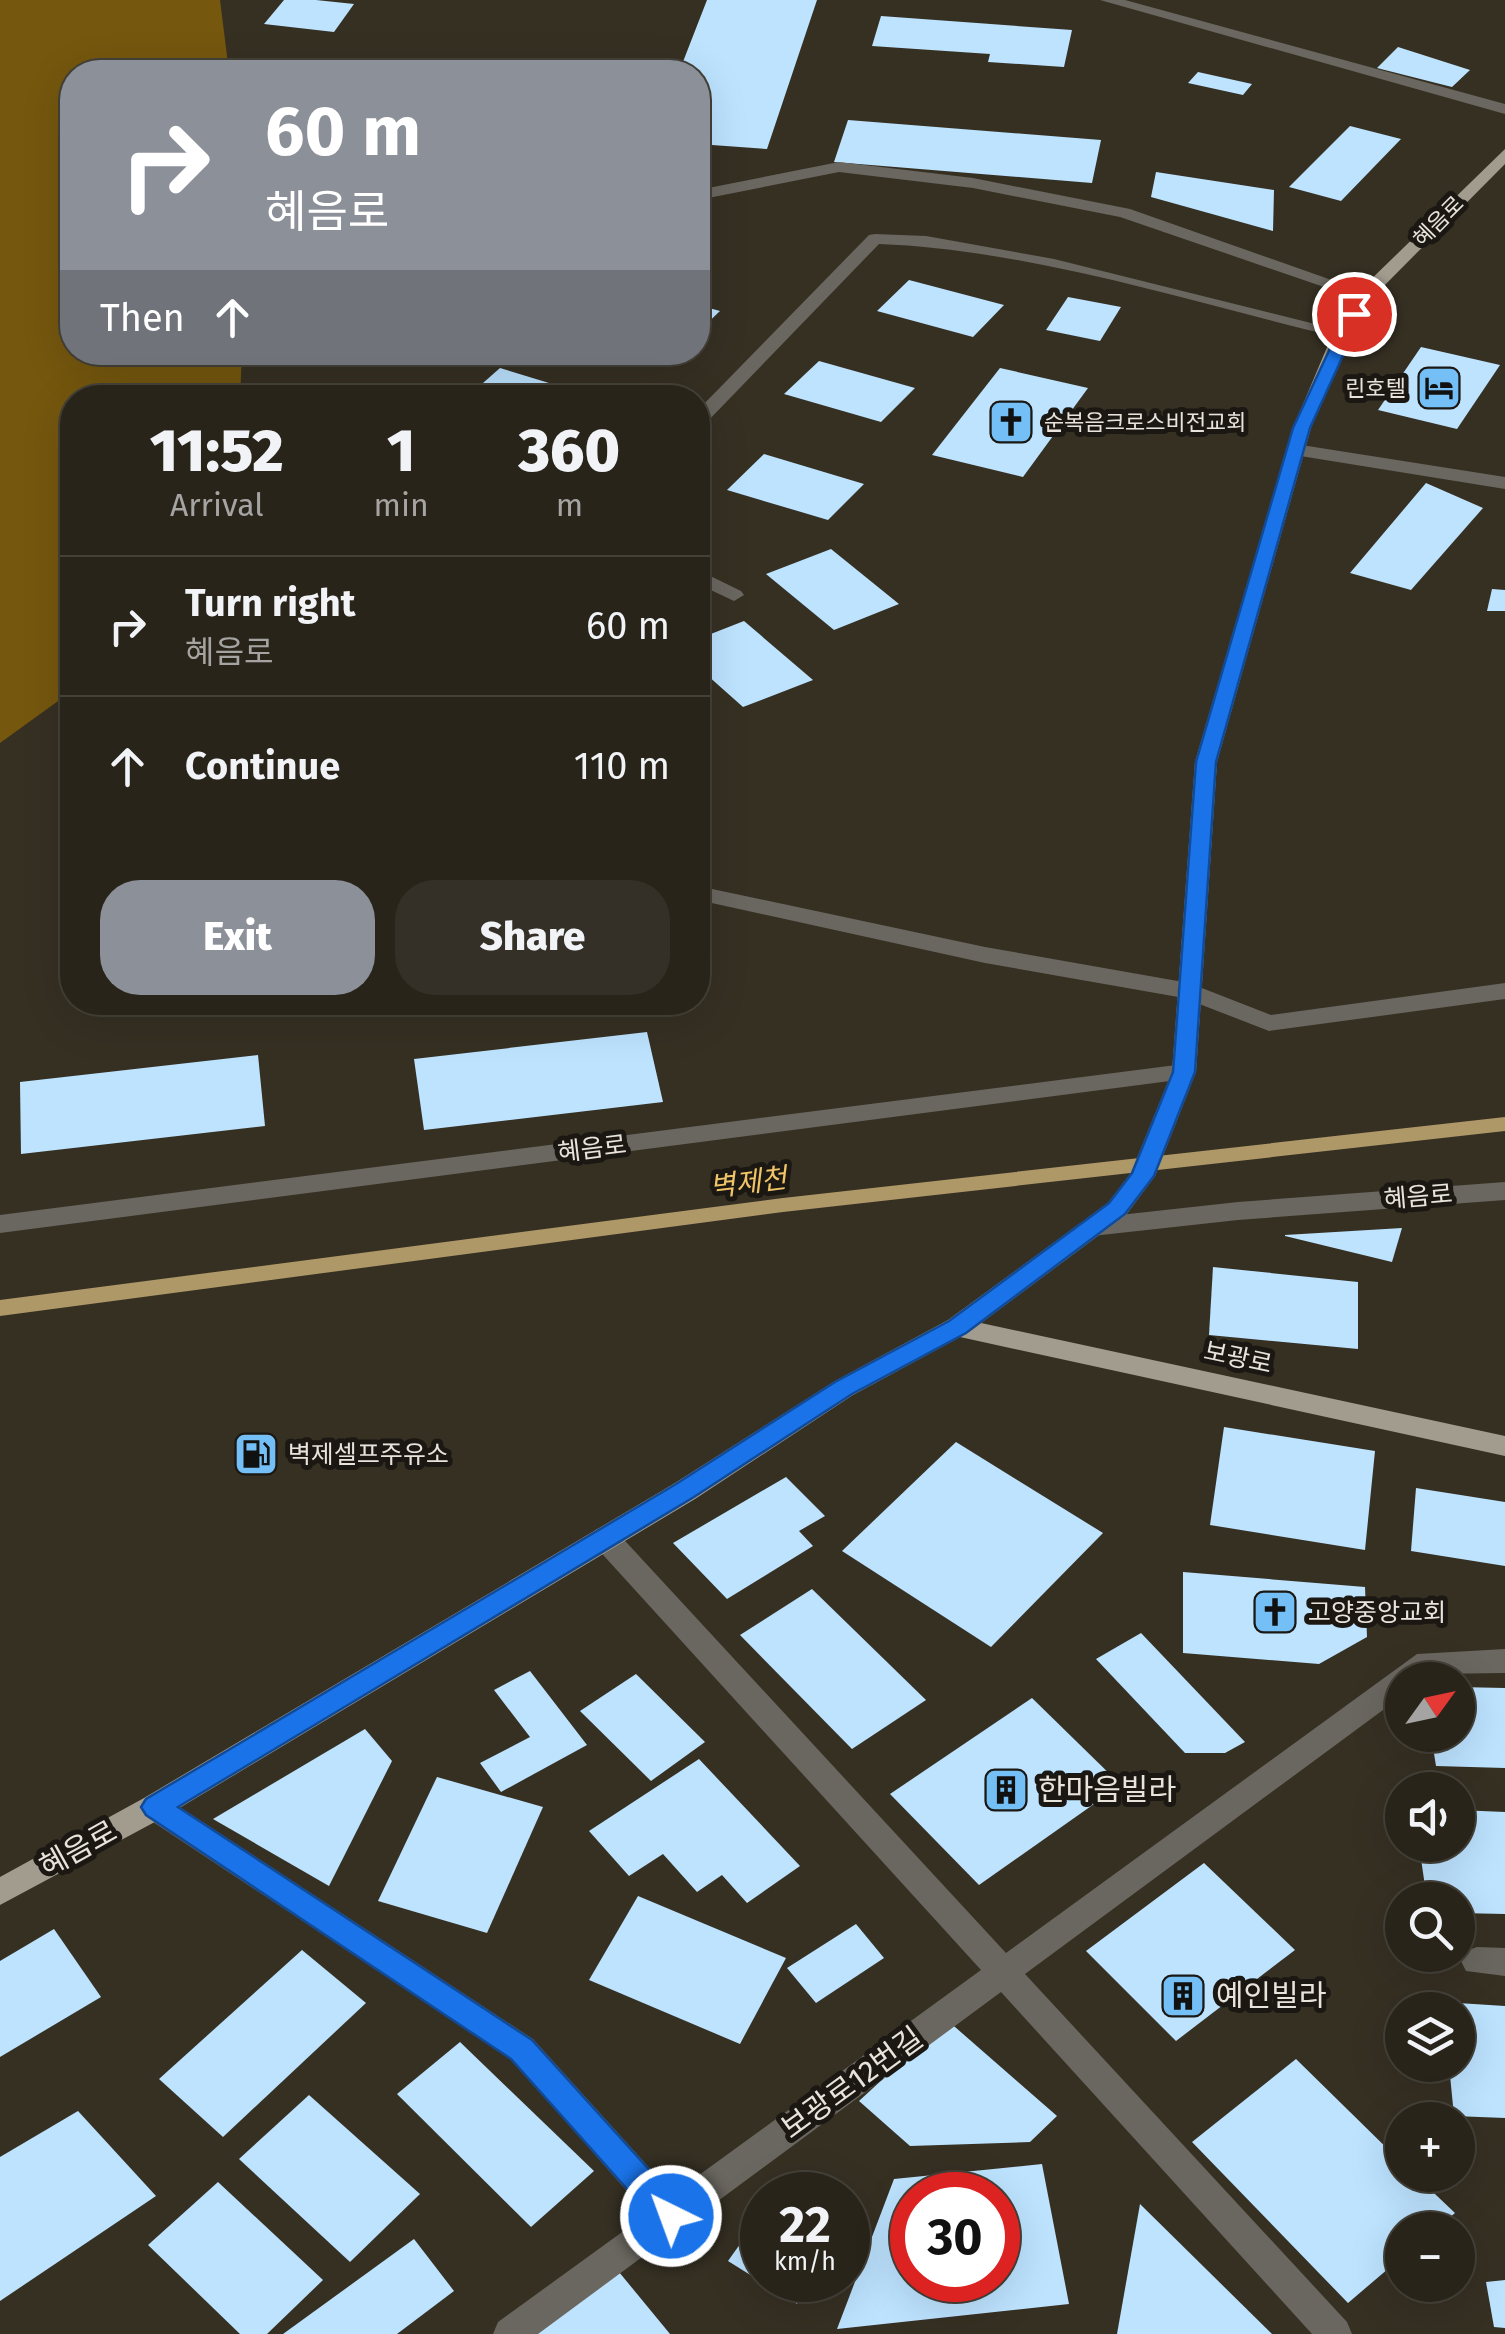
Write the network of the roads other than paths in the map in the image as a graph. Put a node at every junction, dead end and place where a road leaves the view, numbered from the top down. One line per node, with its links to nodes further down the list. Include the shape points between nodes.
1 (1108, 0): 2 (street)
2 (1505, 109)
3 (1505, 154): 5 (main road, 혜음로)
4 (710, 194): 5 (street, via 839,167 973,183 1124,213)
5 (1366, 295): 6 (main road, 혜음로)
6 (1342, 332): 7 (street, via 1054,264 926,241 875,239); 8 (main road, 혜음로)
7 (710, 408)
8 (1295, 450): 9 (street); 13 (main road, 혜음로, via 1206,762)
9 (1505, 483)
10 (710, 582): 11 (street)
11 (734, 595)
12 (710, 897): 13 (street)
13 (1190, 991): 14 (street, via 1270,1023); 15 (main road, 혜음로)
14 (1505, 991)
15 (1184, 1072): 17 (street, 혜음로); 18 (main road, 혜음로, via 1142,1176 1117,1209)
16 (1505, 1191): 18 (street, 혜음로)
17 (0, 1224)
18 (1092, 1227): 19 (main road, 혜음로)
19 (958, 1327): 20 (main road, 보광로); 21 (main road, 혜음로, via 844,1388)
20 (1505, 1446)
21 (605, 1538): 23 (main road, 혜음로); 25 (street)
22 (1505, 1662): 25 (street, 보광로12번길, via 1426,1662)
23 (155, 1807): 24 (main road, 혜음로); 26 (street, via 522,2050)
24 (0, 1892)
25 (1000, 1973): 26 (street, 보광로12번길); 28 (street)
26 (671, 2216): 27 (street, 보광로12번길)
27 (510, 2334)
28 (1335, 2334)

